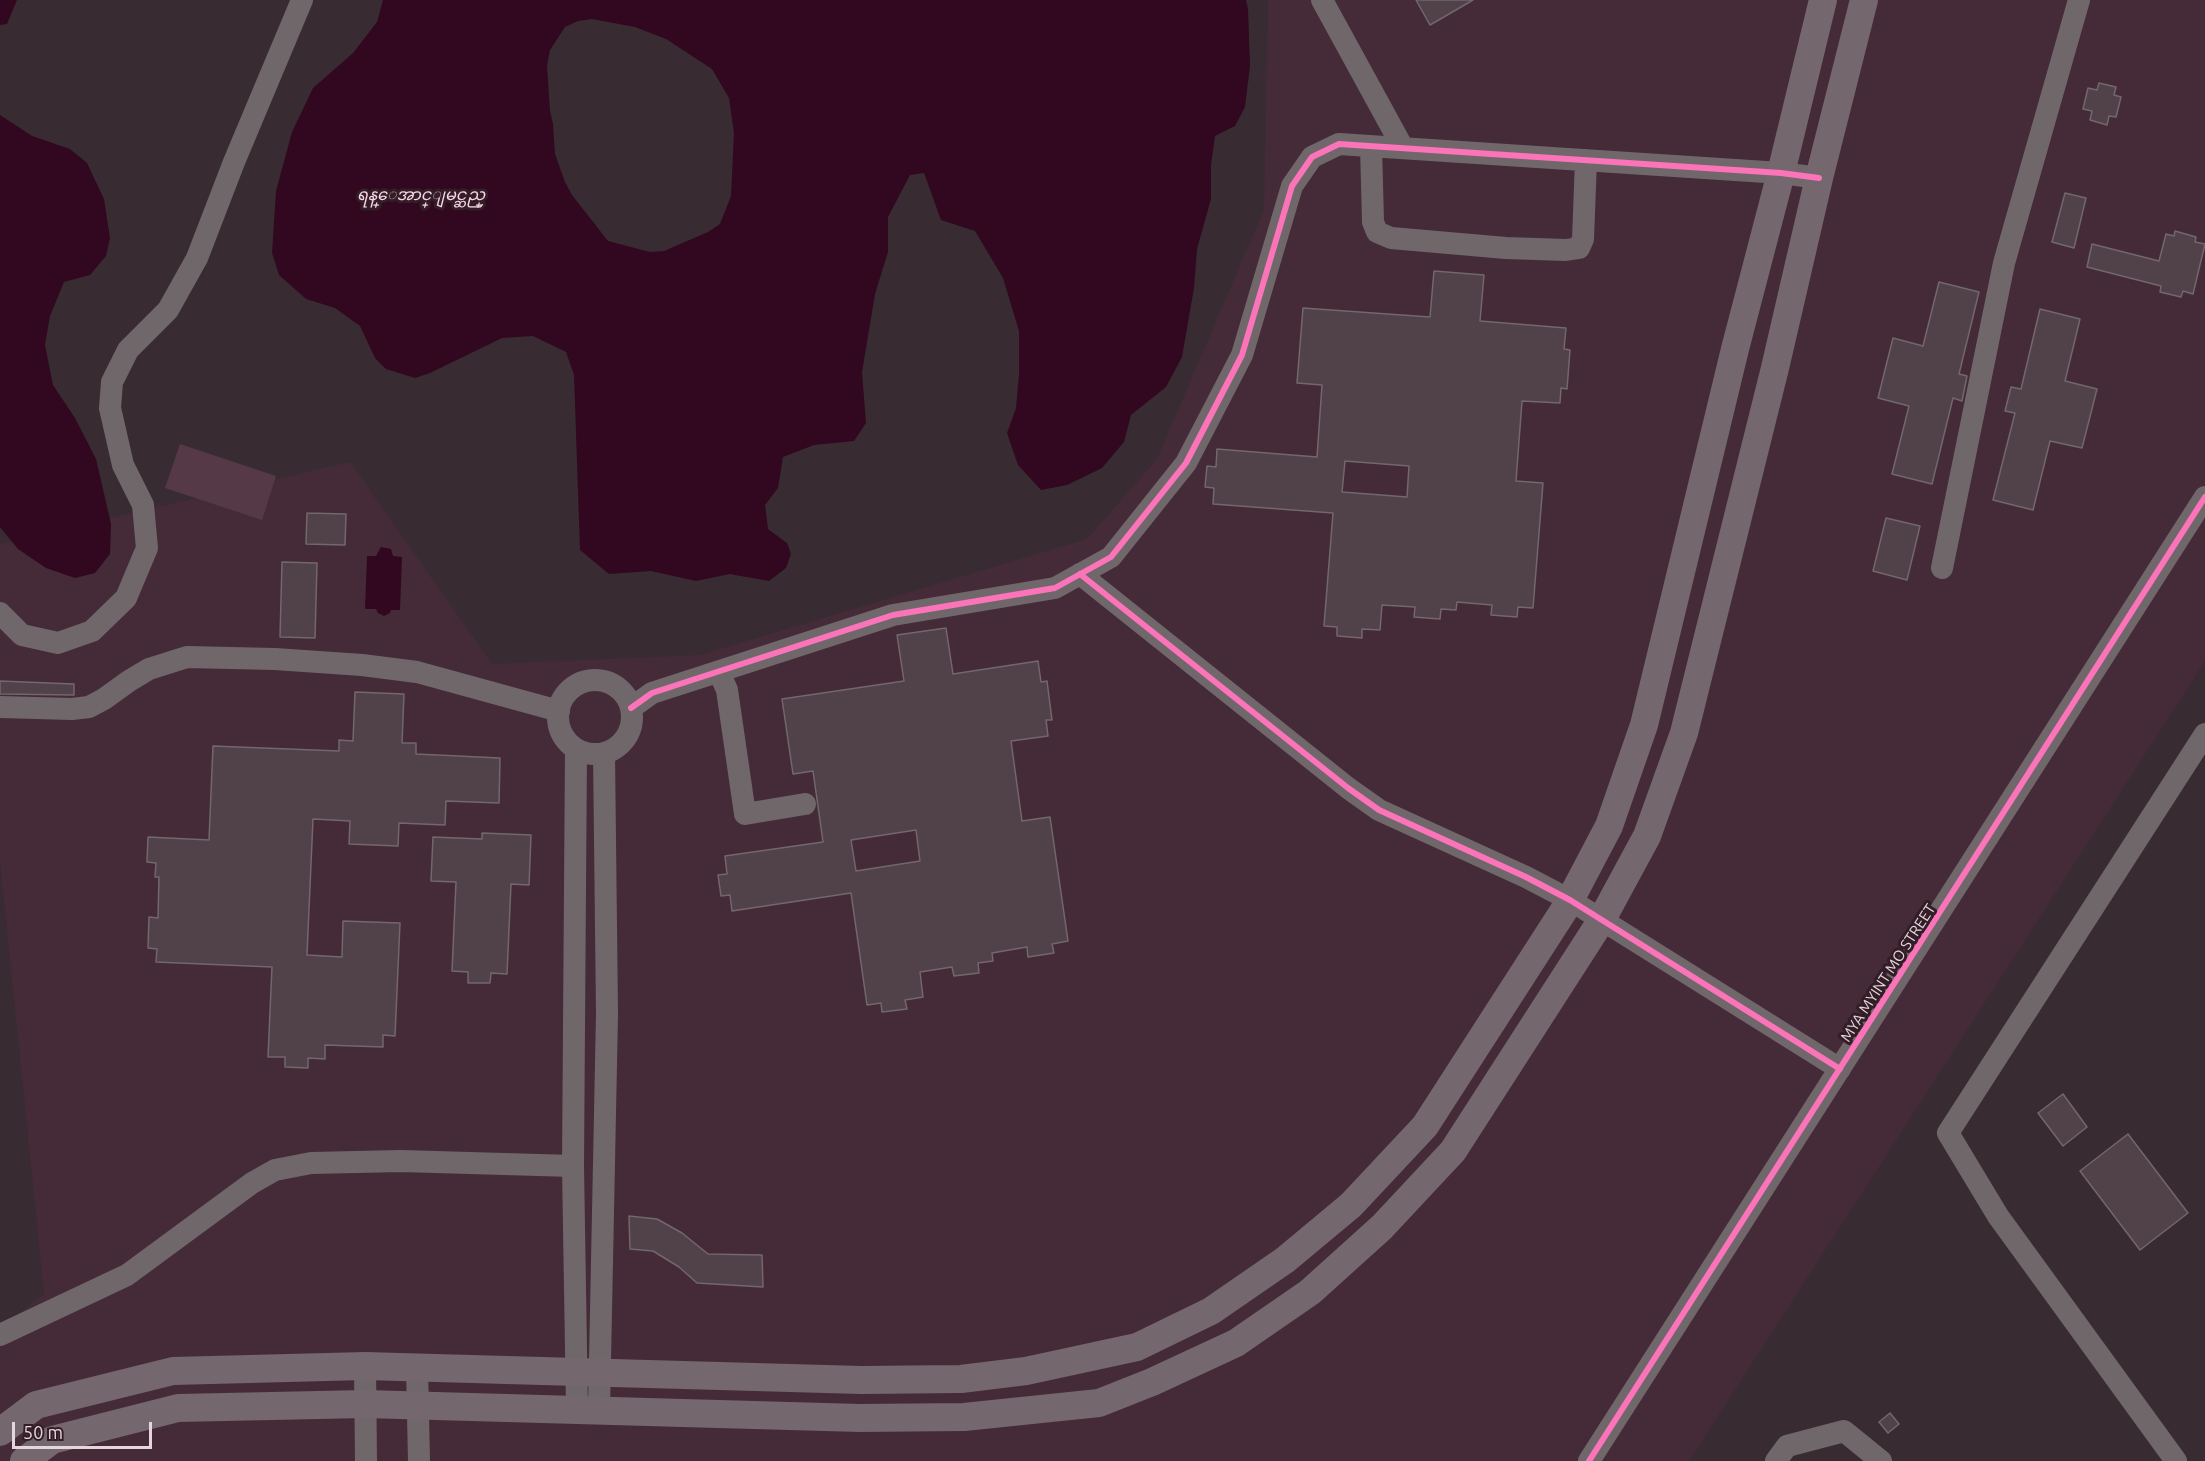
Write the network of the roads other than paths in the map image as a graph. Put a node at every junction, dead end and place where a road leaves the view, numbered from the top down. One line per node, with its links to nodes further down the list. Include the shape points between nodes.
1 (302, 0): 14 (street, via 197,258 168,310 128,350 112,381 110,408 123,465 143,505 147,548 126,598 92,631 58,643 22,635)
2 (1823, 0): 9 (main road)
3 (1864, 0): 10 (main road)
4 (2079, 0): 12 (street, via 2004,262)
5 (1327, 3): 7 (street)
6 (1371, 146): 7 (street); 8 (street, via 1373,222 1377,232 1391,238 1506,248 1579,248 1583,239); 13 (street, via 1339,144 1312,157 1292,186 1242,355 1186,463 1111,557)
7 (1403, 148): 8 (street)
8 (1586, 160): 9 (street)
9 (1781, 173): 10 (street); 23 (main road, via 1644,726 1609,826)
10 (1819, 178): 24 (main road, via 1684,732 1647,836)
11 (2205, 497): 27 (street, MYA MYINT MO STREET)
12 (1942, 567)
13 (1080, 574): 15 (street, via 1055,588 893,615); 23 (street, via 1379,810)
14 (0, 613)
15 (719, 672): 17 (street, via 652,693); 22 (street, via 727,690 745,814)
16 (0, 707): 18 (street, via 89,707 149,669 187,657 275,658 417,672)
17 (632, 708): 18 (street, via 626,694 615,685 587,680 564,697); 21 (street, via 627,736)
18 (559, 711): 20 (street, via 562,732)
19 (2205, 734): 43 (street, via 1948,1133 1998,1216)
20 (576, 749): 21 (street); 25 (street)
21 (604, 753): 26 (street)
22 (805, 804)
23 (1570, 900): 24 (street); 32 (main road, via 1425,1126 1351,1205 1285,1260 1211,1311 1148,1342 1026,1371 961,1379)
24 (1601, 921): 27 (street); 35 (main road, via 1453,1151 1382,1227 1311,1292 1236,1343 1099,1403 1054,1408 964,1416 861,1418)
25 (576, 1013): 26 (street); 28 (street)
26 (607, 1014): 32 (street)
27 (1840, 1070): 40 (street, MYA MYINT MO STREET)
28 (573, 1166): 29 (street, via 401,1161 311,1163 275,1170 127,1275); 32 (street)
29 (0, 1335)
30 (365, 1366): 31 (main road); 33 (street); 36 (main road, via 173,1371 36,1405)
31 (417, 1368): 32 (main road); 34 (street)
32 (588, 1372): 35 (street)
33 (365, 1404): 34 (main road); 37 (main road, via 178,1408 52,1440); 38 (street)
34 (418, 1406): 35 (main road); 39 (street)
35 (588, 1410)
36 (0, 1432)
37 (24, 1461)
38 (366, 1461)
39 (419, 1461)
40 (1589, 1461)
41 (1776, 1461): 42 (street, via 1786,1446 1844,1431)
42 (1881, 1461)
43 (2176, 1461)

